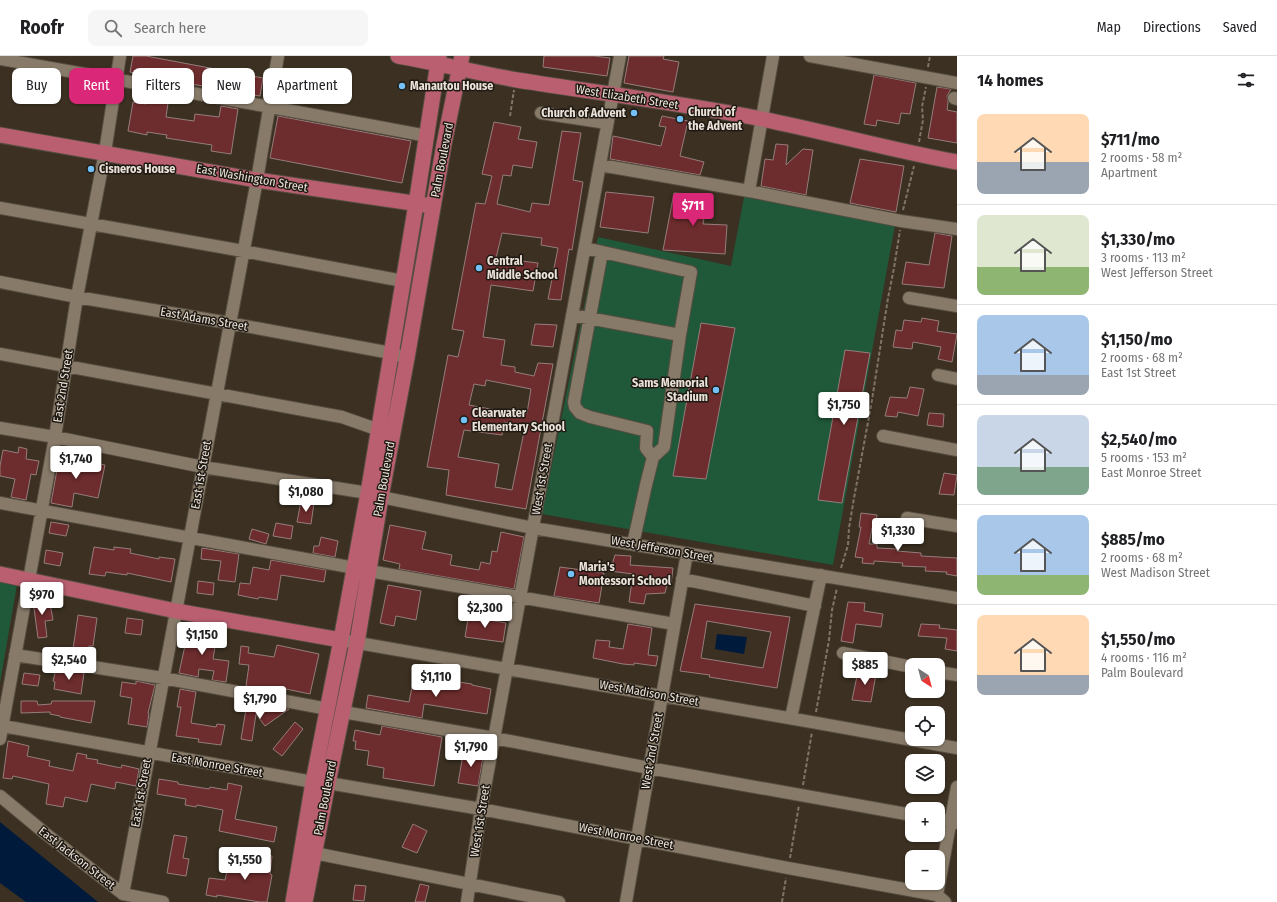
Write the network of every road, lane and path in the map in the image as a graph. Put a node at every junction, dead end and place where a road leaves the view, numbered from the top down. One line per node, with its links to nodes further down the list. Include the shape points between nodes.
1 (120, 56): 11 (street, East 2nd Street)
2 (278, 56): 19 (street, East 1st Street)
3 (398, 56): 9 (main road, West Elizabeth Street)
4 (620, 56): 17 (street, West 1st Street)
5 (774, 56): 22 (street)
6 (810, 56): 13 (street)
7 (930, 56): 13 (path)
8 (0, 59): 12 (street)
9 (438, 60): 10 (main road, West Elizabeth Street); 25 (main road, Palm Boulevard)
10 (460, 63): 15 (main road, West Elizabeth Street); 26 (main road, Palm Boulevard)
11 (118, 68)
12 (69, 71)
13 (927, 78): 16 (street); 28 (path)
14 (124, 80): 19 (street)
15 (516, 80): 17 (main road, West Elizabeth Street); 21 (path)
16 (957, 83)
17 (613, 94): 22 (main road, West Elizabeth Street); 23 (street, West 1st Street)
18 (113, 104): 27 (street, East 2nd Street)
19 (269, 108): 25 (street); 31 (street, East 1st Street)
20 (541, 113): 23 (street)
21 (510, 116)
22 (762, 119): 28 (main road, West Elizabeth Street); 32 (street)
23 (608, 123): 30 (street, West 1st Street)
24 (0, 135): 27 (main road, East Washington Street)
25 (427, 136): 26 (main road); 33 (main road, Palm Boulevard)
26 (445, 139): 34 (main road, Palm Boulevard)
27 (105, 152): 31 (main road, East Washington Street); 37 (street, East 2nd Street)
28 (916, 155): 29 (main road, West Elizabeth Street); 36 (path)
29 (957, 162)
30 (600, 165): 32 (street); 39 (street, West 1st Street)
31 (257, 180): 33 (main road, East Washington Street); 40 (street, East 1st Street)
32 (749, 190): 36 (street)
33 (416, 204): 34 (main road, East Washington Street); 42 (main road, Palm Boulevard)
34 (433, 206): 44 (main road, Palm Boulevard)
35 (0, 208): 37 (street)
36 (901, 221): 38 (street); 78 (path, via 848,545)
37 (92, 224): 40 (street); 45 (street, East 2nd Street)
38 (957, 229)
39 (584, 248): 41 (street); 48 (street, West 1st Street)
40 (243, 251): 42 (street); 50 (street, East 1st Street)
41 (602, 252): 49 (street); 51 (street, via 691,272)
42 (403, 281): 44 (main road); 52 (main road, Palm Boulevard)
43 (0, 282): 45 (street, East Adams Street)
44 (420, 283): 54 (main road, Palm Boulevard)
45 (77, 297): 50 (street, East Adams Street); 55 (street, East 2nd Street)
46 (909, 298): 47 (street)
47 (957, 306)
48 (572, 315): 49 (street); 71 (street, West 1st Street)
49 (590, 318): 51 (street); 64 (street, via 575,407 580,413 590,417 647,431 646,448)
50 (229, 323): 52 (street, East Adams Street); 58 (street, East 1st Street)
51 (680, 335): 64 (street, via 664,447)
52 (391, 353): 54 (street, East Adams Street); 60 (main road, Palm Boulevard)
53 (0, 354): 55 (street)
54 (407, 358): 66 (main road, Palm Boulevard)
55 (66, 366): 58 (street); 62 (street, East 2nd Street)
56 (938, 375): 57 (street)
57 (957, 379)
58 (216, 393): 60 (street, via 342,416); 65 (street, East 1st Street)
59 (0, 428): 62 (street, West Jefferson Street)
60 (378, 430): 66 (main road, Palm Boulevard)
61 (882, 436): 63 (street)
62 (55, 437): 65 (street, West Jefferson Street); 68 (street, East 2nd Street)
63 (957, 450)
64 (653, 457): 73 (street)
65 (203, 467): 66 (street, West Jefferson Street); 72 (street, East 1st Street)
66 (374, 495): 71 (street, West Jefferson Street); 75 (main road, Palm Boulevard)
67 (0, 503): 68 (street)
68 (41, 510): 72 (street); 79 (street, East 2nd Street)
69 (907, 518): 70 (street)
70 (957, 526)
71 (533, 528): 73 (street, West Jefferson Street); 81 (street, West 1st Street)
72 (190, 537): 75 (street); 84 (street, East 1st Street)
73 (633, 544): 74 (street, West Jefferson Street)
74 (687, 553): 77 (street, West Jefferson Street); 80 (street, West 2nd Street)
75 (362, 569): 81 (street); 86 (main road, Palm Boulevard); 87 (main road, Palm Boulevard)
76 (0, 574): 79 (main road)
77 (822, 575): 78 (street, West Jefferson Street); 83 (street)
78 (839, 578): 82 (street, West Jefferson Street); 99 (path)
79 (29, 579): 84 (main road); 89 (street, East 2nd Street)
80 (682, 580): 83 (street); 85 (street, West 2nd Street)
81 (520, 597): 85 (street); 91 (street, West 1st Street)
82 (957, 598)
83 (815, 606): 98 (street)
84 (176, 611): 86 (main road); 94 (street, East 1st Street)
85 (674, 624): 95 (street, West 2nd Street)
86 (341, 640): 87 (street, West Madison Street); 96 (main road, Palm Boulevard)
87 (357, 643): 91 (street, West Madison Street); 97 (main road, Palm Boulevard)
88 (843, 653): 90 (street)
89 (16, 655): 94 (street); 100 (street, East 2nd Street)
90 (905, 665)
91 (507, 670): 95 (street, West Madison Street); 101 (street, West 1st Street)
92 (945, 673): 93 (street)
93 (957, 675)
94 (163, 678): 96 (street); 104 (street, East 1st Street)
95 (661, 695): 98 (street, West Madison Street); 105 (street, West 2nd Street)
96 (328, 709): 97 (main road); 106 (main road, Palm Boulevard)
97 (343, 712): 101 (street); 106 (main road, Palm Boulevard)
98 (791, 718): 99 (street, West Madison Street)
99 (814, 722): 103 (street, West Madison Street); 108 (path)
100 (3, 726): 102 (street, East 2nd Street); 104 (street, East Monroe Street)
101 (494, 738): 105 (street); 110 (street, West 1st Street)
102 (0, 739)
103 (957, 748)
104 (149, 753): 106 (street, East Monroe Street); 117 (street, East 1st Street)
105 (649, 768): 108 (street); 113 (street, West 2nd Street)
106 (320, 783): 110 (street, West Monroe Street); 114 (main road, Palm Boulevard); 120 (main road, Palm Boulevard)
107 (957, 787): 112 (street)
108 (801, 795): 111 (street); 115 (path)
109 (0, 796): 117 (street, East Jackson Street)
110 (481, 808): 113 (street, West Monroe Street); 116 (street, West 1st Street)
111 (905, 814)
112 (954, 822): 118 (street)
113 (637, 838): 115 (street, West Monroe Street); 124 (street, West 2nd Street)
114 (314, 853): 116 (street); 121 (main road, Palm Boulevard)
115 (788, 868): 118 (street, West Monroe Street); 125 (path)
116 (470, 885): 122 (street, West 1st Street); 123 (street)
117 (123, 894): 119 (street, East Jackson Street)
118 (941, 898)
119 (163, 902)
120 (293, 902)
121 (305, 902)
122 (467, 902)
123 (559, 902)
124 (626, 902)
125 (782, 902)

